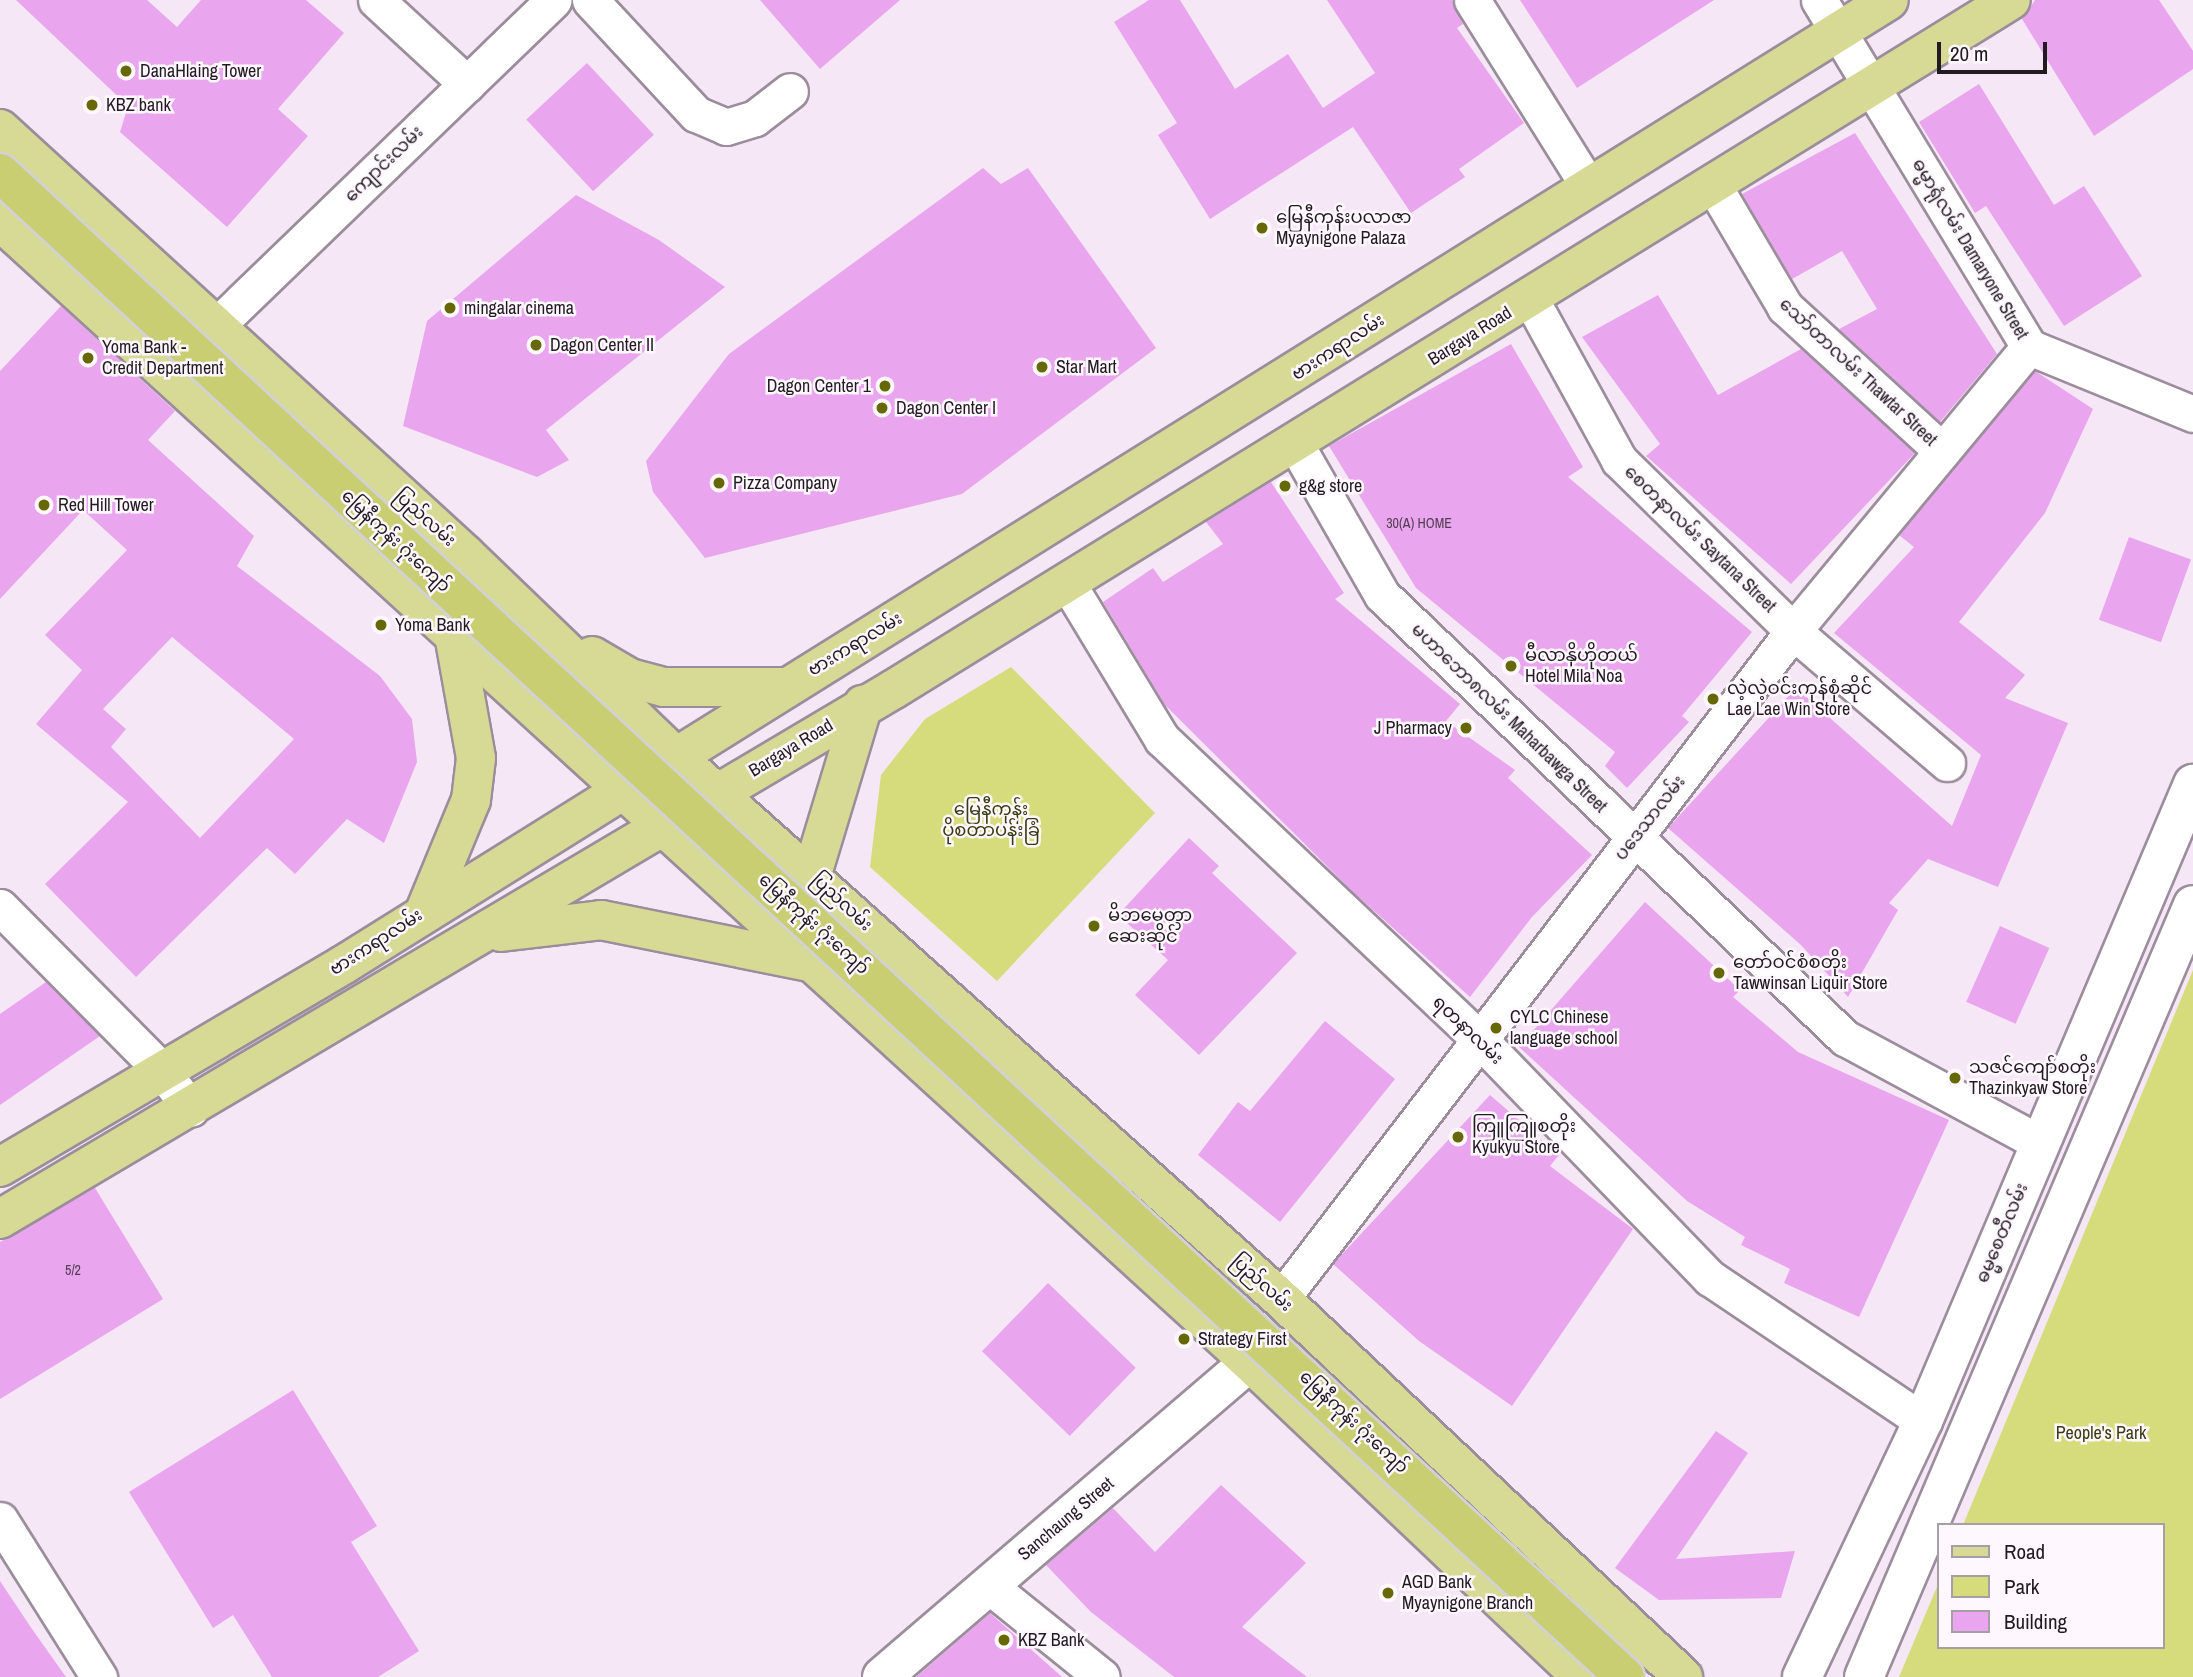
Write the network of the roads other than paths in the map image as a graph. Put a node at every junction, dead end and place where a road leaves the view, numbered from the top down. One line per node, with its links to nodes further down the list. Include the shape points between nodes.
1 (376, 0): 9 (street)
2 (554, 0): 9 (street, ကျောင်းလမ်း)
3 (590, 0): 11 (street, via 696,114 726,127 755,118)
4 (1472, 0): 15 (street)
5 (1819, 0): 8 (street, ဓမ္မာရုံလမ်း Damaryone Street)
6 (1889, 0): 8 (main road, ဗားကရာလမ်း)
7 (2011, 0): 10 (main road)
8 (1839, 32): 10 (street, ဓမ္မာရုံလမ်း Damaryone Street); 15 (main road, ဗားကရာလမ်း)
9 (467, 84): 18 (street, ကျောင်းလမ်း)
10 (1871, 87): 14 (main road, Bargaya Road); 19 (street, ဓမ္မာရုံလမ်း Damaryone Street)
11 (790, 91)
12 (0, 129): 18 (main road, ပြည်လမ်း)
13 (0, 173): 58 (highway, မြေနီကုန်း ဂုံးကျော်, bridge)
14 (1712, 183): 17 (main road, Bargaya Road); 23 (street, သော်တာလမ်း Thawtar Street, via 1785,307)
15 (1589, 187): 20 (main road, ဗားကရာလမ်း)
16 (0, 221): 27 (main road)
17 (1530, 298): 22 (main road, Bargaya Road); 25 (street, စေတနာလမ်း Saytana Street, via 1619,460)
18 (214, 328): 26 (main road, ပြည်လမ်း)
19 (2029, 346): 21 (street, ဓမ္မာရုံလမ်း Damaryone Street); 23 (street, ပဒေသာလမ်း)
20 (1263, 396): 22 (main road); 28 (main road, ဗားကရာလမ်း)
21 (2193, 414)
22 (1296, 445): 24 (main road, Bargaya Road); 36 (street, မဟာဘော၈လမ်း Maharbawga Street, via 1382,595)
23 (1942, 451): 25 (street, ပဒေသာလမ်း)
24 (1068, 584): 29 (main road); 43 (street, ရတနာလမ်း, via 1162,739)
25 (1793, 631): 31 (street, စေတနာလမ်း Saytana Street); 36 (street, ပဒေသာလမ်း)
26 (553, 635): 28 (main road, via 630,678 664,687); 30 (main road, ပြည်လမ်း)
27 (455, 640): 33 (main road); 40 (main road, via 476,758 471,800)
28 (783, 687): 30 (main road, ဗားကရာလမ်း)
29 (863, 705): 34 (main road, Bargaya Road); 37 (main road)
30 (675, 756): 33 (main road, ဗားကရာလမ်း); 34 (main road, ပြည်လမ်း)
31 (1947, 762)
32 (2193, 784): 46 (main road, ဓမ္မစေတီလမ်း)
33 (620, 792): 35 (main road); 40 (main road, ဗားကရာလမ်း)
34 (718, 792): 35 (main road); 37 (main road, ပြည်လမ်း)
35 (659, 828): 41 (main road); 42 (main road)
36 (1634, 839): 43 (street, ပဒေသာလမ်း); 46 (street, မဟာဘော၈လမ်း Maharbawga Street, via 1845,1038)
37 (812, 874): 49 (main road, ပြည်လမ်း)
38 (2193, 905): 61 (main road)
39 (0, 908): 44 (street)
40 (425, 911): 44 (main road, ဗားကရာလမ်း)
41 (472, 938): 42 (main road, via 567,919 601,920); 45 (main road)
42 (814, 962): 50 (main road)
43 (1478, 1038): 49 (street, ပဒေသာလမ်း); 51 (street, ရတနာလမ်း, via 1710,1278)
44 (163, 1072): 45 (street); 47 (main road, ဗားကရာလမ်း)
45 (191, 1108): 48 (main road)
46 (2040, 1143): 51 (main road, ဓမ္မစေတီလမ်း)
47 (0, 1167)
48 (0, 1219)
49 (1281, 1299): 59 (main road, ပြည်လမ်း)
50 (1250, 1362): 53 (main road, Sanchaung Street); 57 (main road)
51 (1923, 1421): 60 (main road, ဓမ္မစေတီလမ်း)
52 (0, 1520): 54 (street)
53 (988, 1585): 55 (main road, Sanchaung Street); 56 (street)
54 (99, 1677)
55 (882, 1677)
56 (1102, 1677)
57 (1582, 1677)
58 (1625, 1677)
59 (1683, 1677)
60 (1802, 1677)
61 (1864, 1677)

